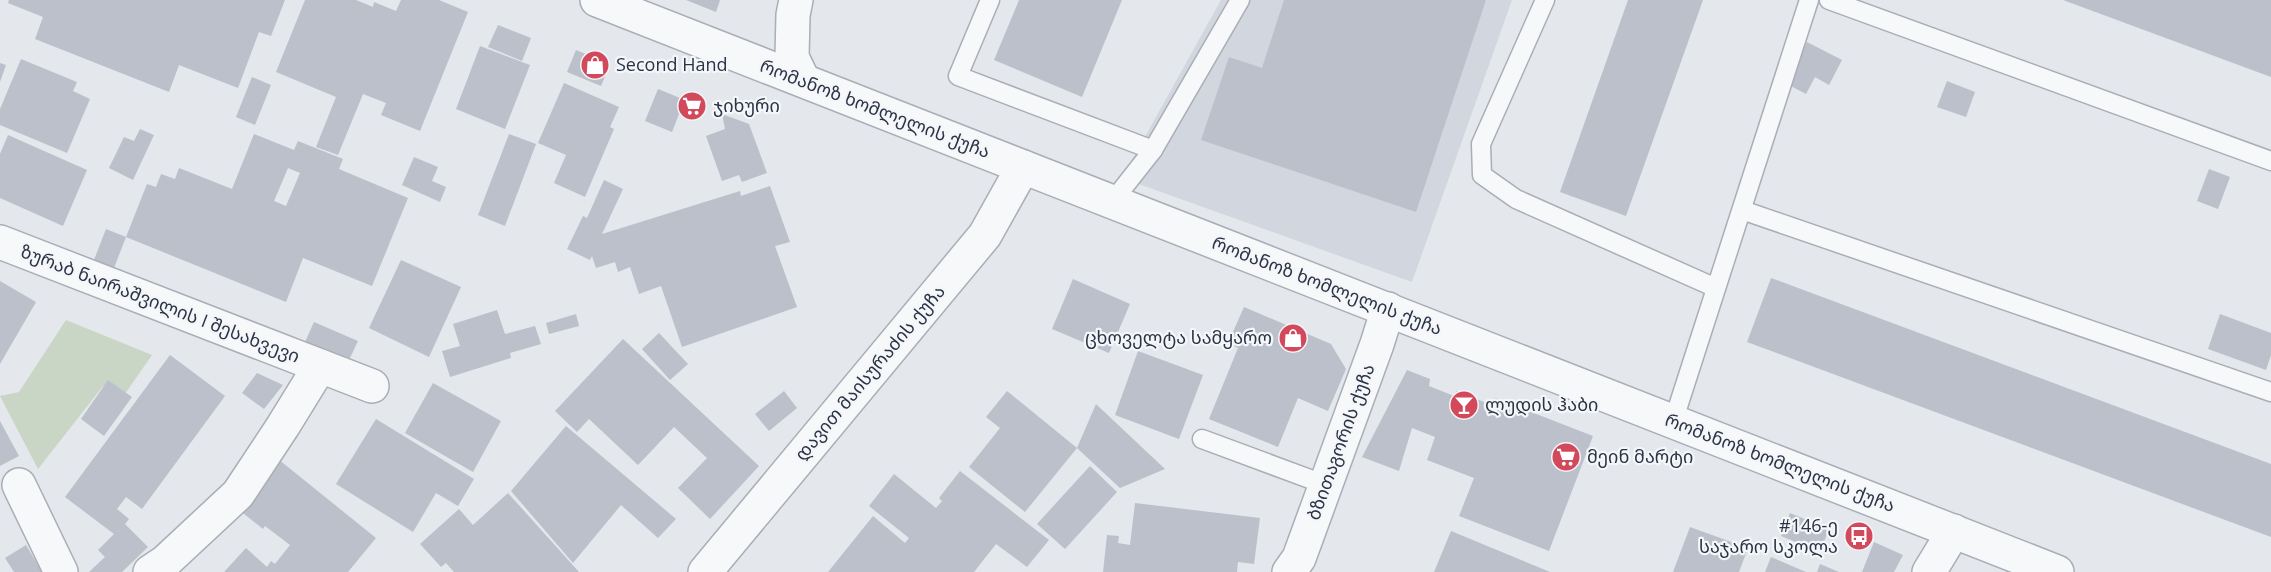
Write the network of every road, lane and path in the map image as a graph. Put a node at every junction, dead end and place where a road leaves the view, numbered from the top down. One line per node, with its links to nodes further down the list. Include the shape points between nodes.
1 (597, 0): 8 (street, რომანოზ ხომლელის ქუჩა)
2 (796, 0): 8 (street, via 792,57)
3 (990, 0): 9 (lane, via 958,76)
4 (1240, 0): 9 (lane)
5 (1545, 0): 15 (lane, via 1481,144 1482,175 1516,199)
6 (1809, 0): 13 (lane)
7 (1829, 0): 10 (lane)
8 (803, 80): 11 (street, რომანოზ ხომლელის ქუჩა)
9 (1153, 150): 12 (lane)
10 (2271, 161)
11 (1023, 167): 12 (street, რომანოზ ხომლელის ქუჩა); 27 (street, დავით მაისურაძის ქუჩა, via 985,235)
12 (1112, 202): 16 (street, რომანოზ ხომლელის ქუჩა)
13 (1742, 210): 15 (lane); 19 (lane)
14 (0, 242): 17 (street, ზურაბ ნაირაშვილის I შესახვევი)
15 (1716, 288): 20 (lane)
16 (1388, 309): 20 (street, რომანოზ ხომლელის ქუჩა); 23 (street, ბზითაგორის ქუჩა)
17 (320, 366): 18 (street, ზურაბ ნაირაშვილის I შესახვევი); 26 (street, ზურაბ ნაირაშვილის I შესახვევი, via 238,494)
18 (372, 386)
19 (2271, 392)
20 (1673, 422): 24 (street, რომანოზ ხომლელის ქუჩა)
21 (1202, 439): 23 (lane)
22 (19, 485): 25 (street)
23 (1326, 485): 28 (street, ბზითაგორის ქუჩა, via 1299,558)
24 (1954, 531): 29 (street); 30 (street, რომანოზ ხომლელის ქუჩა)
25 (61, 572)
26 (150, 572)
27 (705, 572)
28 (1289, 572)
29 (1929, 572)
30 (2057, 572)

